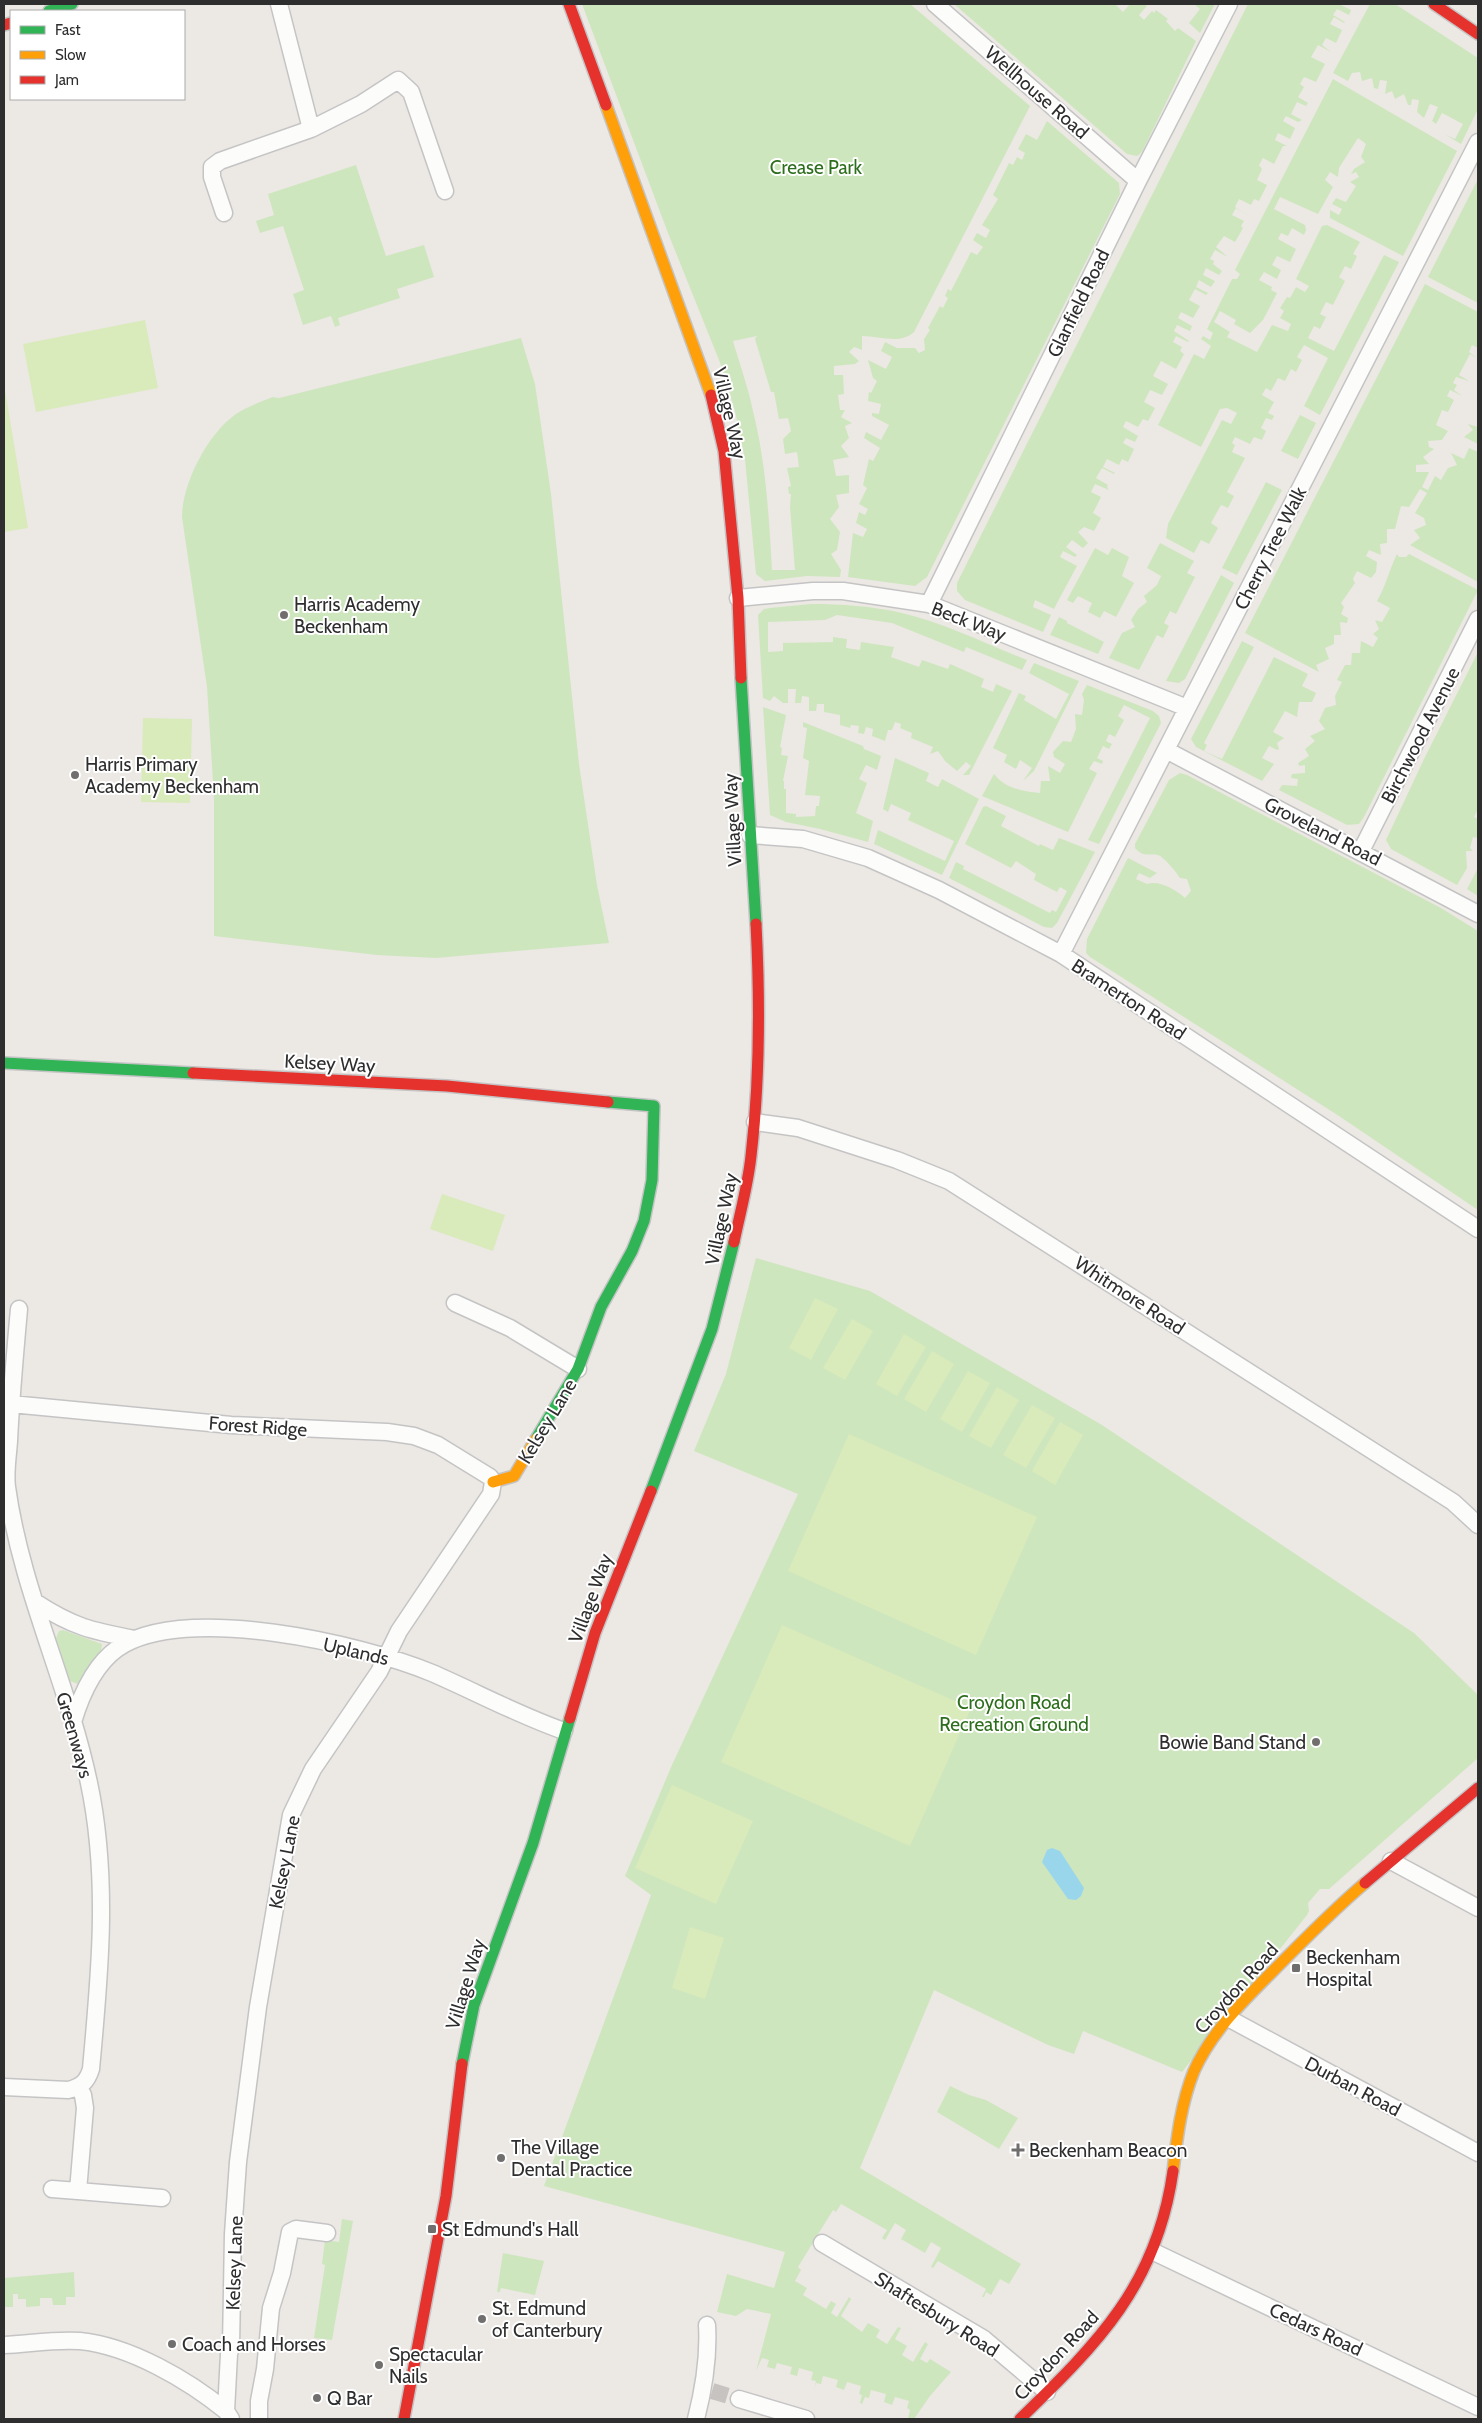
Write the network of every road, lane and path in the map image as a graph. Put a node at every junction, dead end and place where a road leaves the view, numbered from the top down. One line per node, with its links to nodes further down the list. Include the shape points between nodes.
1 (72, 4): 7 (street)
2 (279, 4): 9 (street)
3 (570, 4): 14 (street, Village Way, via 706,377 716,414 730,498)
4 (935, 4): 11 (street, Wellhouse Road)
5 (1230, 4): 11 (street, Glanfield Road)
6 (1434, 4): 8 (street)
7 (52, 10)
8 (1478, 34)
9 (311, 129): 12 (street, via 361,104 398,80 411,92); 13 (street, via 220,161 212,167 212,177)
10 (1478, 142): 17 (street, Cherry Tree Walk)
11 (1138, 181): 15 (street, Glanfield Road)
12 (445, 191)
13 (224, 213)
14 (738, 598): 15 (street, Beck Way, via 843,591); 19 (street, Village Way)
15 (929, 604): 17 (street, Beck Way)
16 (1478, 620): 20 (street, Birchwood Avenue)
17 (1187, 708): 18 (street, Cherry Tree Walk)
18 (1166, 750): 20 (street, Groveland Road); 22 (street, Cherry Tree Walk)
19 (750, 835): 22 (street, Bramerton Road, via 803,839 868,858 938,890); 25 (street, Village Way, via 758,980)
20 (1361, 851): 21 (street, Groveland Road)
21 (1478, 914)
22 (1061, 954): 26 (street, Bramerton Road)
23 (4, 1063): 24 (street, Kelsey Way, via 447,1086)
24 (654, 1106): 29 (street, Kelsey Lane, via 652,1180 644,1221 632,1252 601,1307)
25 (755, 1122): 32 (street, Whitmore Road, via 798,1128 897,1160 949,1181 1453,1502); 37 (street, Village Way, via 751,1158 714,1322 606,1603)
26 (1478, 1229)
27 (455, 1303): 29 (street, Kelsey Lane, via 510,1328)
28 (19, 1309): 30 (street, Greenways)
29 (578, 1369): 31 (street, Kelsey Lane, via 514,1476)
30 (11, 1404): 31 (street, Forest Ridge, via 231,1425 414,1436 438,1445); 33 (street, Greenways, via 6,1485 16,1540)
31 (493, 1482): 35 (street, Kelsey Lane, via 491,1494 400,1631)
32 (1478, 1525)
33 (35, 1602): 34 (street, Uplands, via 80,1627); 36 (street, Greenways)
34 (135, 1639): 35 (street, Uplands, via 176,1629 259,1631); 36 (street, Uplands, via 104,1661 88,1683)
35 (388, 1657): 37 (street, Uplands); 56 (street, Kelsey Lane, via 313,1770 291,1815 258,2007 238,2162)
36 (73, 1722): 43 (street, Greenways, via 89,1782 101,1876 99,1987 92,2069 88,2080)
37 (564, 1731): 58 (street, Village Way, via 533,1843 470,2020 446,2196)
38 (1478, 1788): 39 (street, Croydon Road)
39 (1391, 1861): 40 (street); 41 (street, Croydon Road, via 1331,1912)
40 (1478, 1908)
41 (1228, 2018): 44 (street, Durban Road); 50 (street, Croydon Road, via 1202,2055 1186,2095 1168,2203)
42 (4, 2087): 43 (street, via 68,2090)
43 (78, 2087): 46 (street, via 85,2108)
44 (1478, 2153)
45 (52, 2189): 46 (street)
46 (78, 2191): 47 (street)
47 (162, 2198)
48 (327, 2233): 57 (street, via 296,2229 290,2232 272,2302)
49 (822, 2243): 53 (street, Shaftesbury Road, via 984,2339)
50 (1154, 2252): 53 (street, Croydon Road, via 1119,2312); 55 (street, Cedars Road)
51 (707, 2325): 59 (street, via 708,2389)
52 (4, 2345): 56 (street, via 94,2343 161,2369)
53 (1047, 2392): 61 (street, Croydon Road)
54 (738, 2399): 60 (street)
55 (1478, 2407)
56 (229, 2415)
57 (259, 2419)
58 (404, 2419)
59 (696, 2419)
60 (806, 2419)
61 (1020, 2419)

